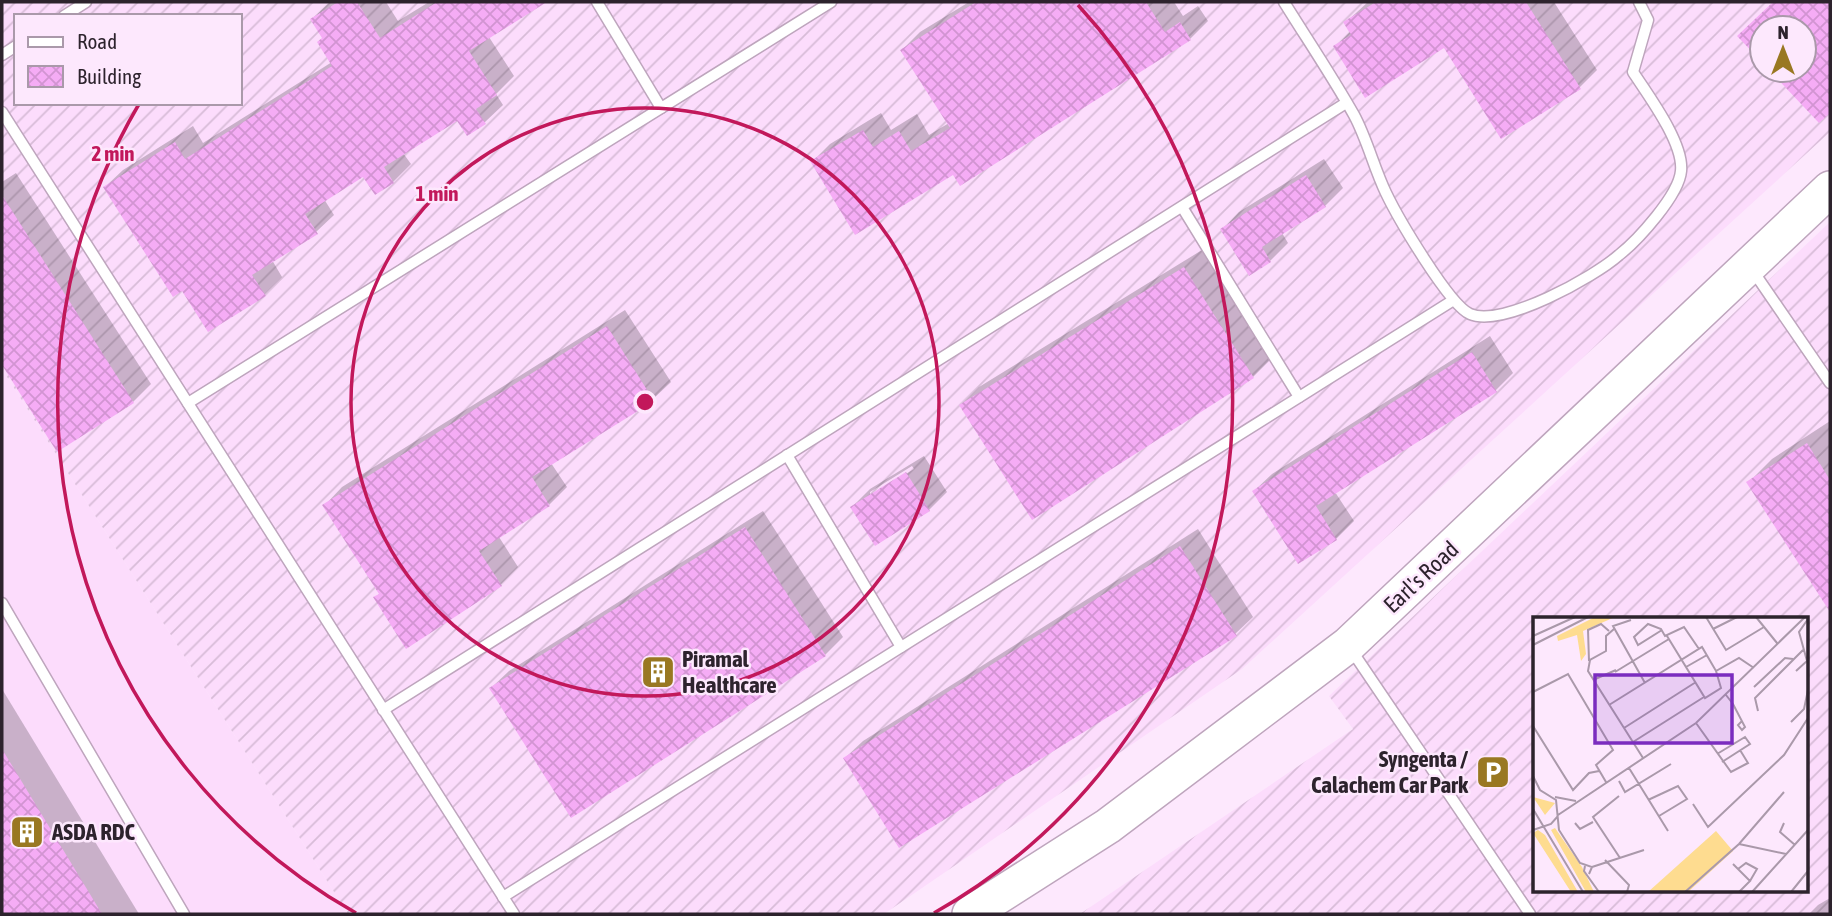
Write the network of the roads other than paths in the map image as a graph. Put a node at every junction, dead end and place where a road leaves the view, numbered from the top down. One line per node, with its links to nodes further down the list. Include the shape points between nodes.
1 (86, 2): 6 (lane)
2 (597, 2): 8 (lane)
3 (831, 2): 8 (lane)
4 (1284, 2): 7 (lane)
5 (1639, 2): 13 (lane, via 1648,20 1633,72 1661,116 1682,172 1662,212 1619,256 1562,291 1504,315 1471,315)
6 (67, 14)
7 (1346, 103): 11 (lane); 13 (lane, via 1387,195)
8 (661, 108): 16 (lane)
9 (2, 112): 16 (lane)
10 (1830, 189): 12 (main road, Earl's Road)
11 (1182, 207): 15 (lane); 17 (lane)
12 (1749, 266): 14 (lane); 19 (main road, Earl's Road)
13 (1452, 300): 15 (lane)
14 (1830, 383)
15 (1299, 397): 20 (lane)
16 (188, 404): 21 (lane)
17 (787, 455): 20 (lane); 21 (lane)
18 (2, 603): 23 (lane)
19 (1348, 645): 25 (main road, Earl's Road, via 1108,826); 26 (lane)
20 (901, 647): 22 (lane)
21 (383, 710): 22 (lane)
22 (503, 897): 24 (lane)
23 (184, 914)
24 (514, 914)
25 (970, 914)
26 (1530, 914)

